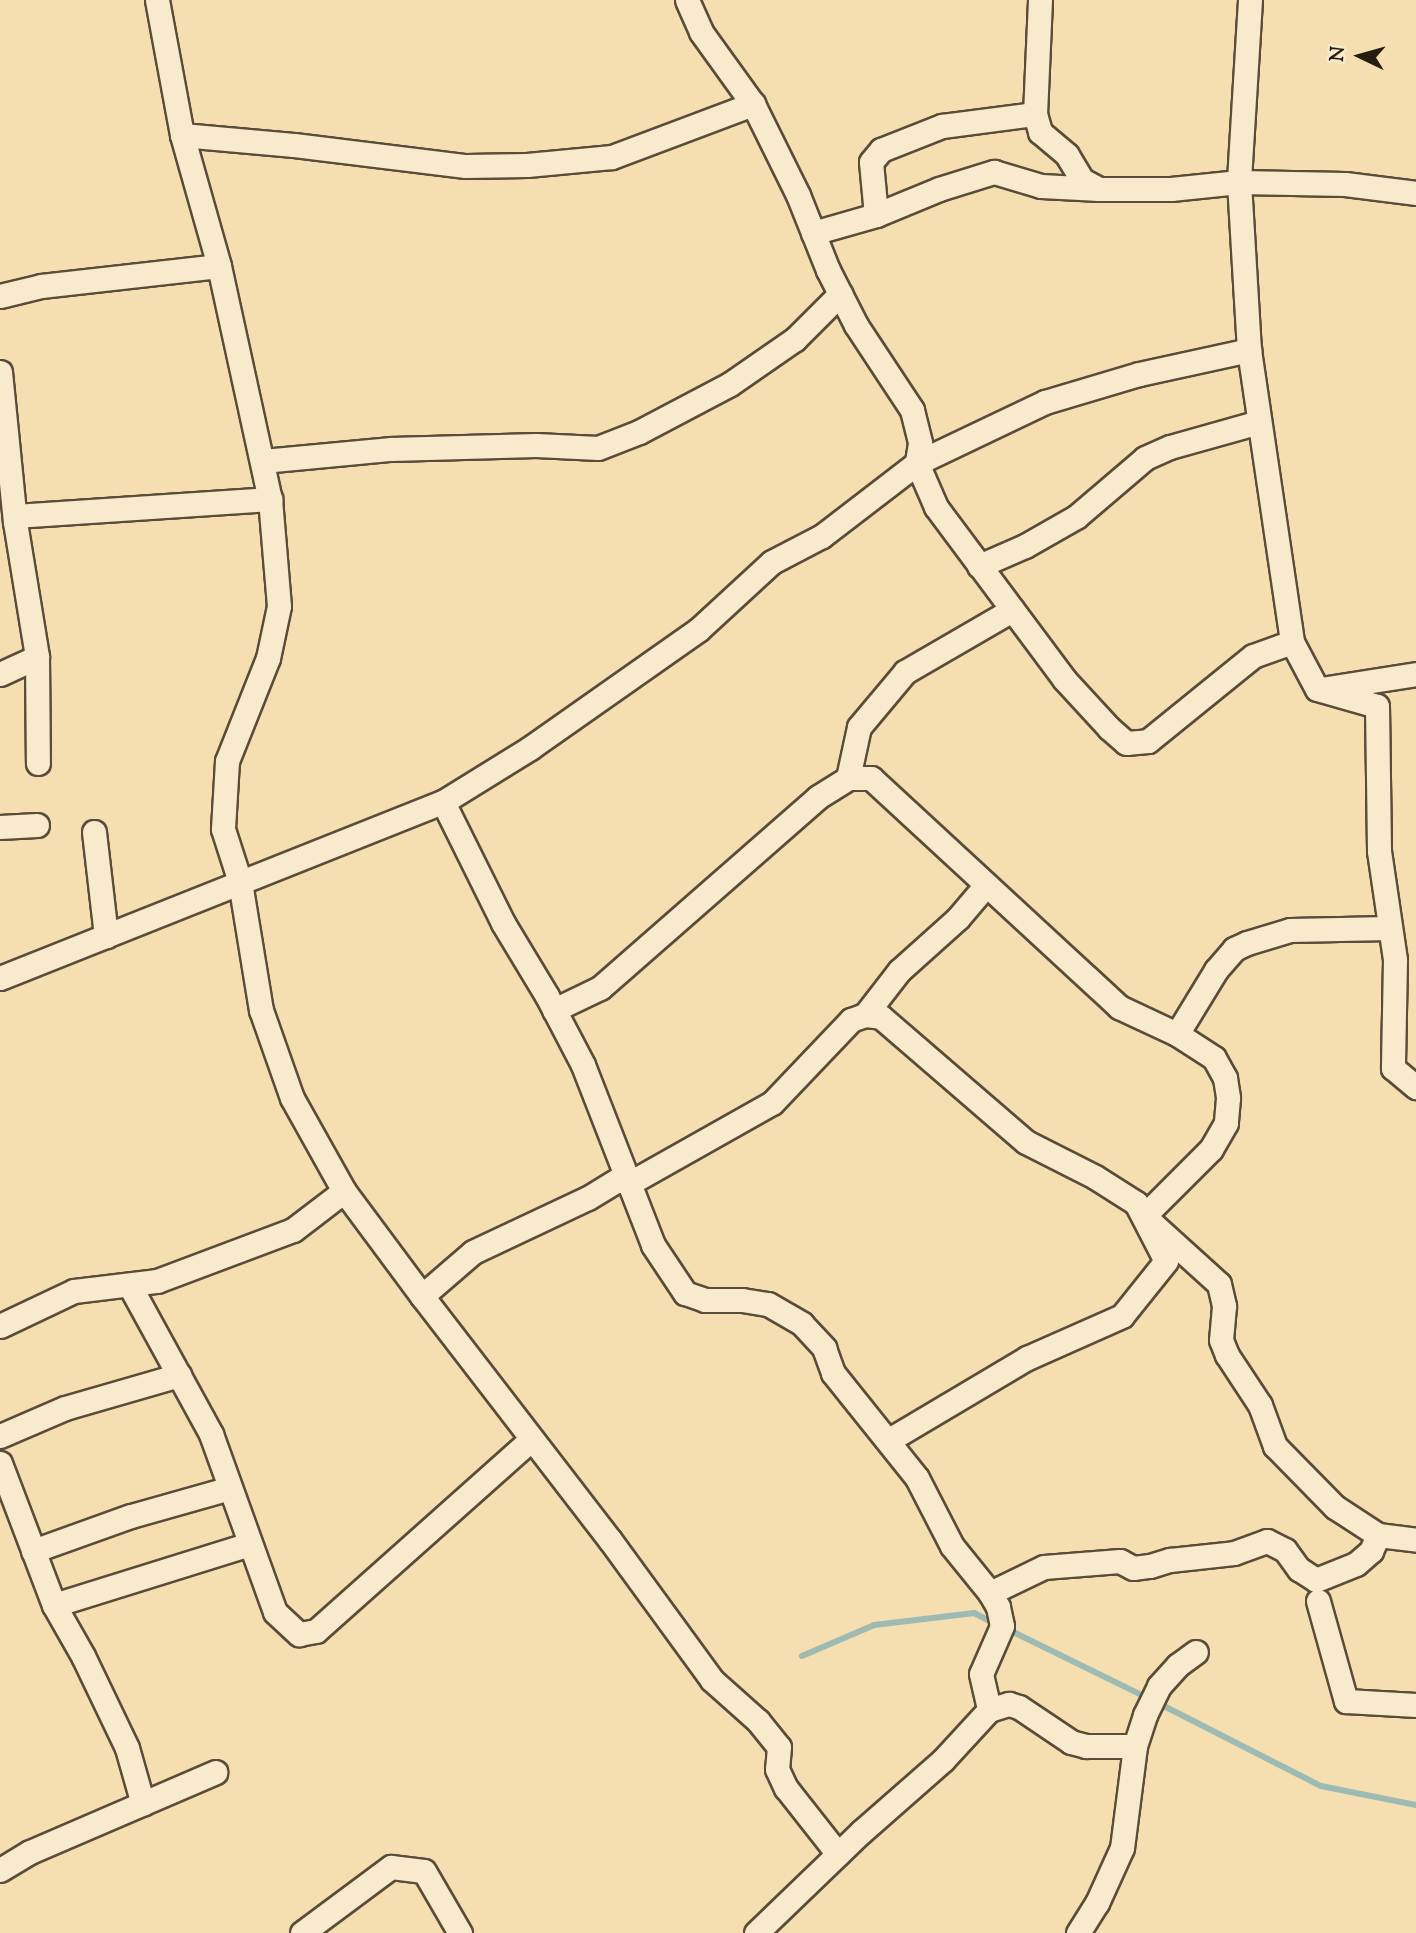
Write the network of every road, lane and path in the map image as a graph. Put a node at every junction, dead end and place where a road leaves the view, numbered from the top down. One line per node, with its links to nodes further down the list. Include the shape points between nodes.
1 (157, 0): 7 (street)
2 (687, 0): 5 (street, via 701,33)
3 (1040, 0): 6 (street)
4 (1250, 0): 8 (street)
5 (753, 104): 7 (street, via 612,157 527,165 440,164); 12 (street)
6 (1035, 114): 9 (street, via 1041,132 1067,155 1082,180); 11 (street, via 942,127 881,150 871,162)
7 (182, 135): 13 (street)
8 (1239, 182): 9 (street); 10 (street, via 1345,184); 16 (street)
9 (1099, 189): 11 (street, via 1041,186 995,172)
10 (1416, 193)
11 (876, 215): 12 (street)
12 (813, 233): 14 (street)
13 (219, 266): 15 (street, via 41,286); 19 (street)
14 (840, 294): 19 (street, via 795,339 730,384 598,448 536,444 405,449); 20 (street, via 912,411 920,443)
15 (0, 296)
16 (1249, 350): 18 (street); 20 (street, via 1139,374 1045,402)
17 (0, 372): 22 (street)
18 (1259, 422): 23 (street, via 1144,458 1076,517); 25 (street)
19 (263, 461): 21 (street)
20 (917, 463): 23 (street, via 936,507); 32 (street, via 822,536 772,562 698,630 530,748)
21 (270, 499): 22 (street); 36 (street, via 279,606 268,658 227,761 223,829)
22 (10, 521): 26 (street)
23 (979, 566): 24 (street)
24 (1012, 610): 25 (street, via 1063,679 1126,743 1148,741 1253,656); 31 (street, via 905,672 859,727)
25 (1292, 642): 29 (street)
26 (37, 657): 27 (street); 30 (street)
27 (0, 674)
28 (1416, 674): 29 (street)
29 (1317, 689): 38 (street, via 1377,706 1379,851)
30 (38, 763)
31 (848, 778): 37 (street, via 871,778); 41 (street, via 818,797 600,988)
32 (443, 802): 36 (street); 41 (street, via 503,923)
33 (37, 825): 34 (street)
34 (0, 827)
35 (94, 832): 39 (street)
36 (240, 882): 39 (street); 46 (street, via 261,1010 292,1098)
37 (986, 885): 42 (street, via 958,918 899,971); 43 (street, via 1119,1007)
38 (1390, 928): 43 (street, via 1290,930 1234,949); 44 (street, via 1395,960 1393,1068)
39 (106, 936): 40 (street)
40 (0, 978)
41 (554, 1010): 45 (street, via 583,1065)
42 (865, 1014): 45 (street, via 851,1020 772,1103); 47 (street, via 881,1017 1026,1142 1136,1203)
43 (1177, 1034): 47 (street, via 1214,1058 1225,1078 1226,1123 1211,1149)
44 (1416, 1087)
45 (626, 1180): 49 (street, via 473,1252); 54 (street, via 653,1245 685,1293 705,1300 768,1304 802,1324 824,1349 833,1373)
46 (344, 1191): 48 (street, via 293,1230 157,1281); 49 (street)
47 (1144, 1216): 54 (street, via 1166,1261 1122,1316 1027,1358); 57 (street, via 1219,1284 1224,1348 1260,1405 1275,1446 1335,1507)
48 (130, 1286): 50 (street, via 74,1292); 51 (street)
49 (422, 1296): 53 (street)
50 (0, 1326)
51 (179, 1375): 52 (street, via 65,1408); 56 (street, via 211,1434)
52 (0, 1436)
53 (530, 1440): 59 (street, via 316,1630 299,1634 275,1612); 70 (street, via 610,1540 712,1681 758,1721 779,1747 777,1769 786,1788)
54 (889, 1440): 61 (street, via 917,1478 952,1546)
55 (0, 1463): 60 (street)
56 (230, 1488): 59 (street); 60 (street)
57 (1378, 1535): 58 (street); 61 (street, via 1356,1564 1316,1580 1299,1569 1285,1550 1267,1541 1234,1553 1133,1568 1120,1561 1044,1567)
58 (1416, 1540)
59 (250, 1544): 63 (street)
60 (33, 1551): 63 (street)
61 (990, 1593): 66 (street, via 1002,1626 981,1674)
62 (1318, 1601): 65 (street, via 1346,1701)
63 (54, 1605): 69 (street, via 127,1748)
64 (1196, 1652): 67 (street, via 1159,1686)
65 (1416, 1704)
66 (989, 1710): 67 (street, via 1009,1704 1019,1707 1072,1742 1086,1746); 70 (street, via 943,1760)
67 (1135, 1746): 75 (street, via 1122,1848)
68 (216, 1772): 69 (street)
69 (143, 1804): 71 (street)
70 (838, 1854): 74 (street)
71 (2, 1864)
72 (302, 1933): 73 (street, via 391,1867 424,1871)
73 (460, 1933)
74 (757, 1933)
75 (1078, 1933)

